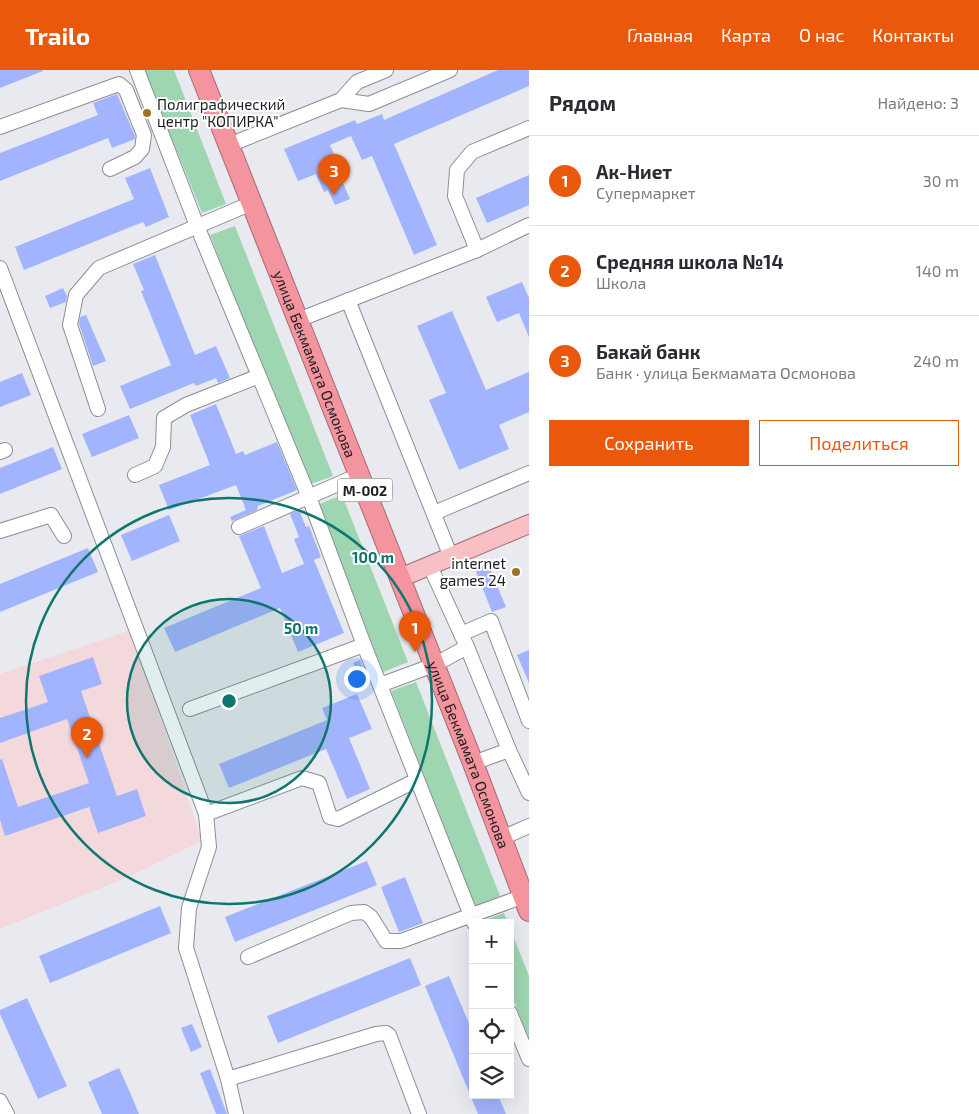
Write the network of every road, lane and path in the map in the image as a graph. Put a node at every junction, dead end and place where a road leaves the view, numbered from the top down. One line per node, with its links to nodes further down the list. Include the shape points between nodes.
1 (137, 70): 12 (street)
2 (199, 70): 8 (highway, улица Бекмамата Осмонова / M-002)
3 (386, 70): 5 (street, via 357,82)
4 (450, 70): 5 (street, via 369,104)
5 (341, 100): 8 (street)
6 (0, 128): 9 (street, via 119,84 126,90 144,135 142,149 135,157)
7 (529, 128): 13 (street, via 472,152 457,170 455,196)
8 (229, 145): 10 (highway, улица Бекмамата Осмонова / M-002)
9 (110, 169)
10 (252, 203): 12 (street); 16 (highway, улица Бекмамата Осмонова / M-002)
11 (529, 225): 13 (street)
12 (197, 226): 17 (street); 18 (street, via 98,268 76,295 70,325)
13 (477, 250): 15 (street)
14 (0, 268): 42 (street)
15 (348, 300): 16 (street); 23 (street)
16 (298, 320): 21 (highway, улица Бекмамата Осмонова / M-002)
17 (260, 376): 20 (street, via 186,405 164,418 163,447 155,466); 22 (street)
18 (98, 409)
19 (529, 473): 23 (street)
20 (135, 475)
21 (359, 475): 22 (street); 30 (highway, улица Бекмамата Осмонова / M-002)
22 (309, 497): 25 (street); 32 (street)
23 (434, 513): 28 (street)
24 (529, 524): 28 (main road)
25 (239, 527)
26 (0, 530): 27 (street, via 51,515)
27 (64, 536)
28 (452, 557): 29 (main road)
29 (430, 566): 30 (main road); 31 (street)
30 (400, 578): 34 (highway, улица Бекмамата Осмонова / M-002)
31 (461, 634): 33 (street); 37 (street, via 491,621)
32 (364, 645): 35 (street); 36 (street)
33 (467, 647): 34 (street); 38 (street)
34 (434, 664): 35 (street); 39 (highway, улица Бекмамата Осмонова / M-002)
35 (380, 685): 40 (street)
36 (190, 709)
37 (529, 721)
38 (509, 750): 39 (street); 41 (street)
39 (473, 763): 44 (highway, улица Бекмамата Осмонова / M-002)
40 (417, 780): 42 (street, via 338,818 330,817 319,784 302,778); 46 (street)
41 (529, 794)
42 (206, 814): 52 (street, via 208,847 189,908 186,948)
43 (529, 826): 44 (street)
44 (502, 838): 45 (highway, улица Бекмамата Осмонова / M-002)
45 (526, 904): 47 (street)
46 (473, 919)
47 (476, 919)
48 (469, 921): 49 (street, via 401,941 386,941 371,917 364,912 351,913)
49 (248, 957)
50 (514, 1023): 51 (street)
51 (529, 1059)
52 (228, 1079): 55 (street); 56 (street, via 386,1033)
53 (0, 1101): 54 (street)
54 (6, 1114)
55 (236, 1114)
56 (419, 1114)

